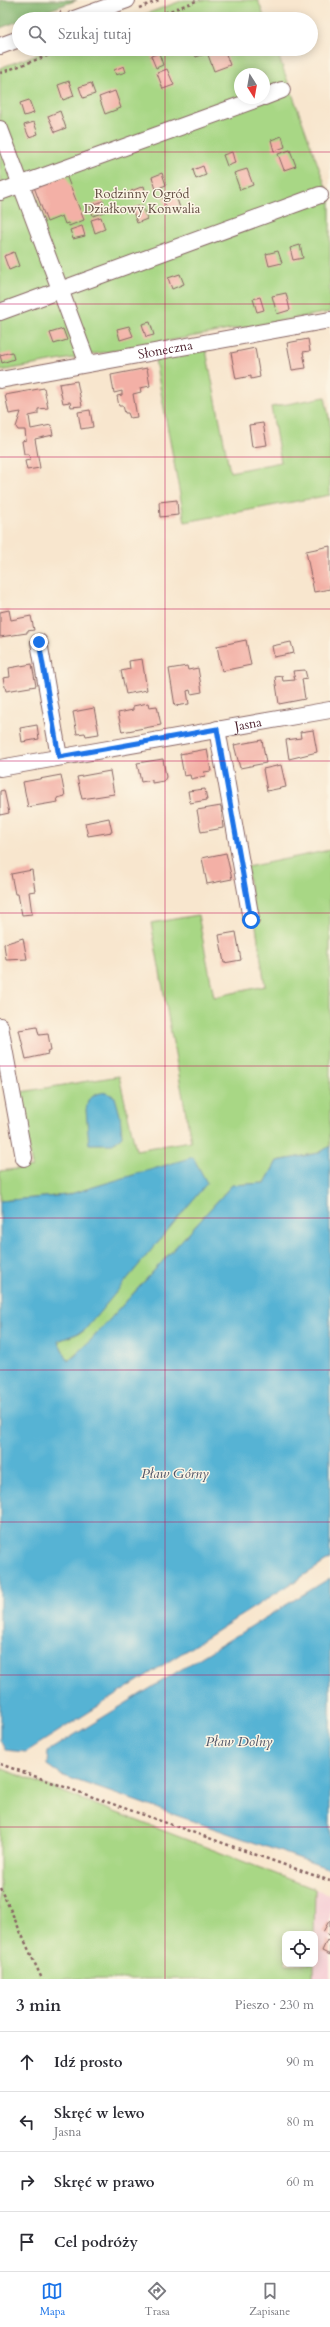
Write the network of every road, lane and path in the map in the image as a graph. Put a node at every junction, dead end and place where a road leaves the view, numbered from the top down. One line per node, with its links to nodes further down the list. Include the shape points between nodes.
1 (127, 0): 3 (street)
2 (199, 0): 4 (path)
3 (94, 12)
4 (167, 12)
5 (12, 42): 6 (street)
6 (0, 46)
7 (47, 56): 8 (path)
8 (0, 73)
9 (282, 90): 10 (street)
10 (270, 95)
11 (244, 104): 13 (street)
12 (0, 129): 13 (street)
13 (21, 185): 14 (street); 16 (street)
14 (0, 192)
15 (320, 195): 16 (street)
16 (60, 290): 17 (street); 19 (street)
17 (0, 312)
18 (330, 320): 19 (street, Słoneczna)
19 (86, 364): 20 (street, Słoneczna)
20 (0, 380)
21 (39, 642): 24 (street)
22 (330, 710): 23 (street, Jasna)
23 (217, 729): 24 (street, Jasna); 26 (street)
24 (59, 757): 25 (street, Jasna)
25 (0, 768)
26 (251, 920)
27 (0, 1026): 28 (street)
28 (24, 1158)
29 (0, 1764): 30 (path)
30 (330, 1881)
31 (0, 1887): 32 (path)
32 (42, 1979)

